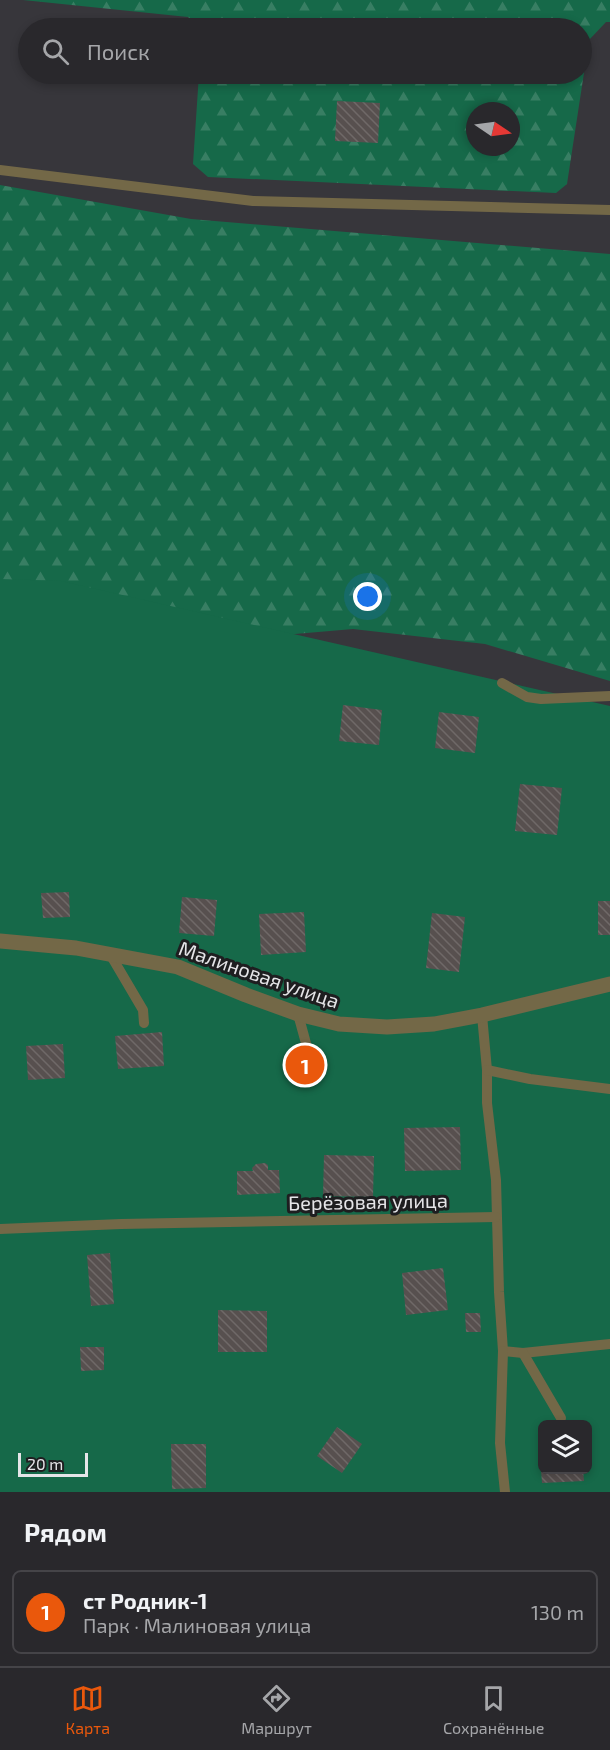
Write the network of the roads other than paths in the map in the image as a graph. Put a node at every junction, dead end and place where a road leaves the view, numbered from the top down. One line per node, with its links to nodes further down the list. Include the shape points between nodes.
1 (0, 170): 2 (lane, via 253,201)
2 (610, 210)
3 (502, 683): 4 (lane, via 527,697 541,699)
4 (610, 696)
5 (0, 941): 6 (street, Малиновая улица)
6 (110, 954): 8 (street, Малиновая улица, via 178,967); 10 (lane, via 143,1010)
7 (610, 984): 9 (street, Малиновая улица)
8 (298, 1014): 9 (street, Малиновая улица, via 339,1024 387,1027); 11 (lane)
9 (482, 1015): 12 (lane)
10 (144, 1023)
11 (313, 1069)
12 (487, 1070): 13 (lane); 14 (lane)
13 (610, 1089)
14 (496, 1217): 15 (lane, Берёзовая улица); 17 (lane)
15 (0, 1229)
16 (610, 1344): 18 (lane)
17 (503, 1351): 18 (lane); 20 (lane, via 500,1443)
18 (523, 1353): 19 (lane)
19 (561, 1418)
20 (505, 1492)

